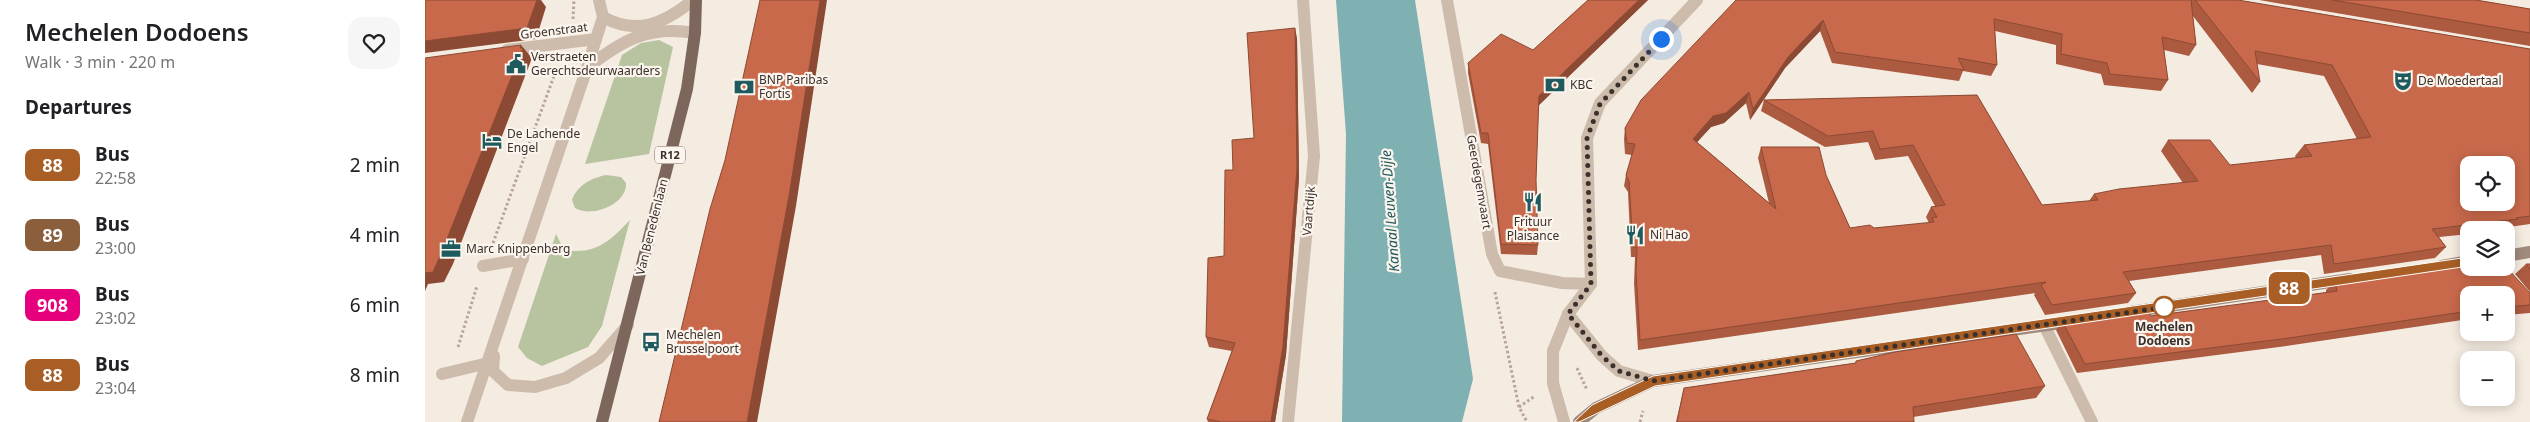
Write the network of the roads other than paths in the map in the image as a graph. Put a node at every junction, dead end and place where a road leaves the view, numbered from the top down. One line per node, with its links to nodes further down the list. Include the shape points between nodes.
1 (599, 0): 6 (street)
2 (695, 0): 6 (street, Van Benedenlaan, via 679,13 657,23 620,26); 7 (main road, Van Benedenlaan / R12)
3 (1303, 0): 30 (street, Vaartdijk, via 1314,156)
4 (1447, 0): 18 (street, Geerdegemvaart, via 1492,254 1500,271 1562,283)
5 (1697, 0): 18 (street, via 1600,104 1587,138)
6 (603, 17): 8 (street, R12)
7 (695, 33): 10 (street, via 679,29 636,36 613,47); 22 (main road, Van Benedenlaan / R12, via 687,89)
8 (596, 40): 9 (street, Groenstraat); 10 (street, R12)
9 (494, 52)
10 (587, 68): 13 (street, R12)
11 (2530, 252): 12 (main road)
12 (2515, 254)
13 (523, 259): 15 (street); 24 (street, R12)
14 (2460, 263): 16 (main road)
15 (483, 266)
16 (2430, 267)
17 (2362, 278): 20 (main road)
18 (1591, 284): 19 (street)
19 (1568, 314): 27 (street, via 1602,356 1619,371); 31 (street, via 1553,351 1553,384)
20 (2120, 314)
21 (2091, 318): 23 (main road)
22 (628, 325): 24 (street, R12, via 599,358 566,378 535,387 508,385 493,371); 29 (main road, Van Benedenlaan / R12)
23 (2044, 325): 27 (main road); 33 (street)
24 (494, 346): 25 (street, R12)
25 (488, 364): 26 (street); 28 (street, R12)
26 (442, 374)
27 (1653, 381): 32 (main road, via 1596,408)
28 (467, 422)
29 (601, 422)
30 (1287, 422)
31 (1564, 422)
32 (1579, 422)
33 (2092, 422)

